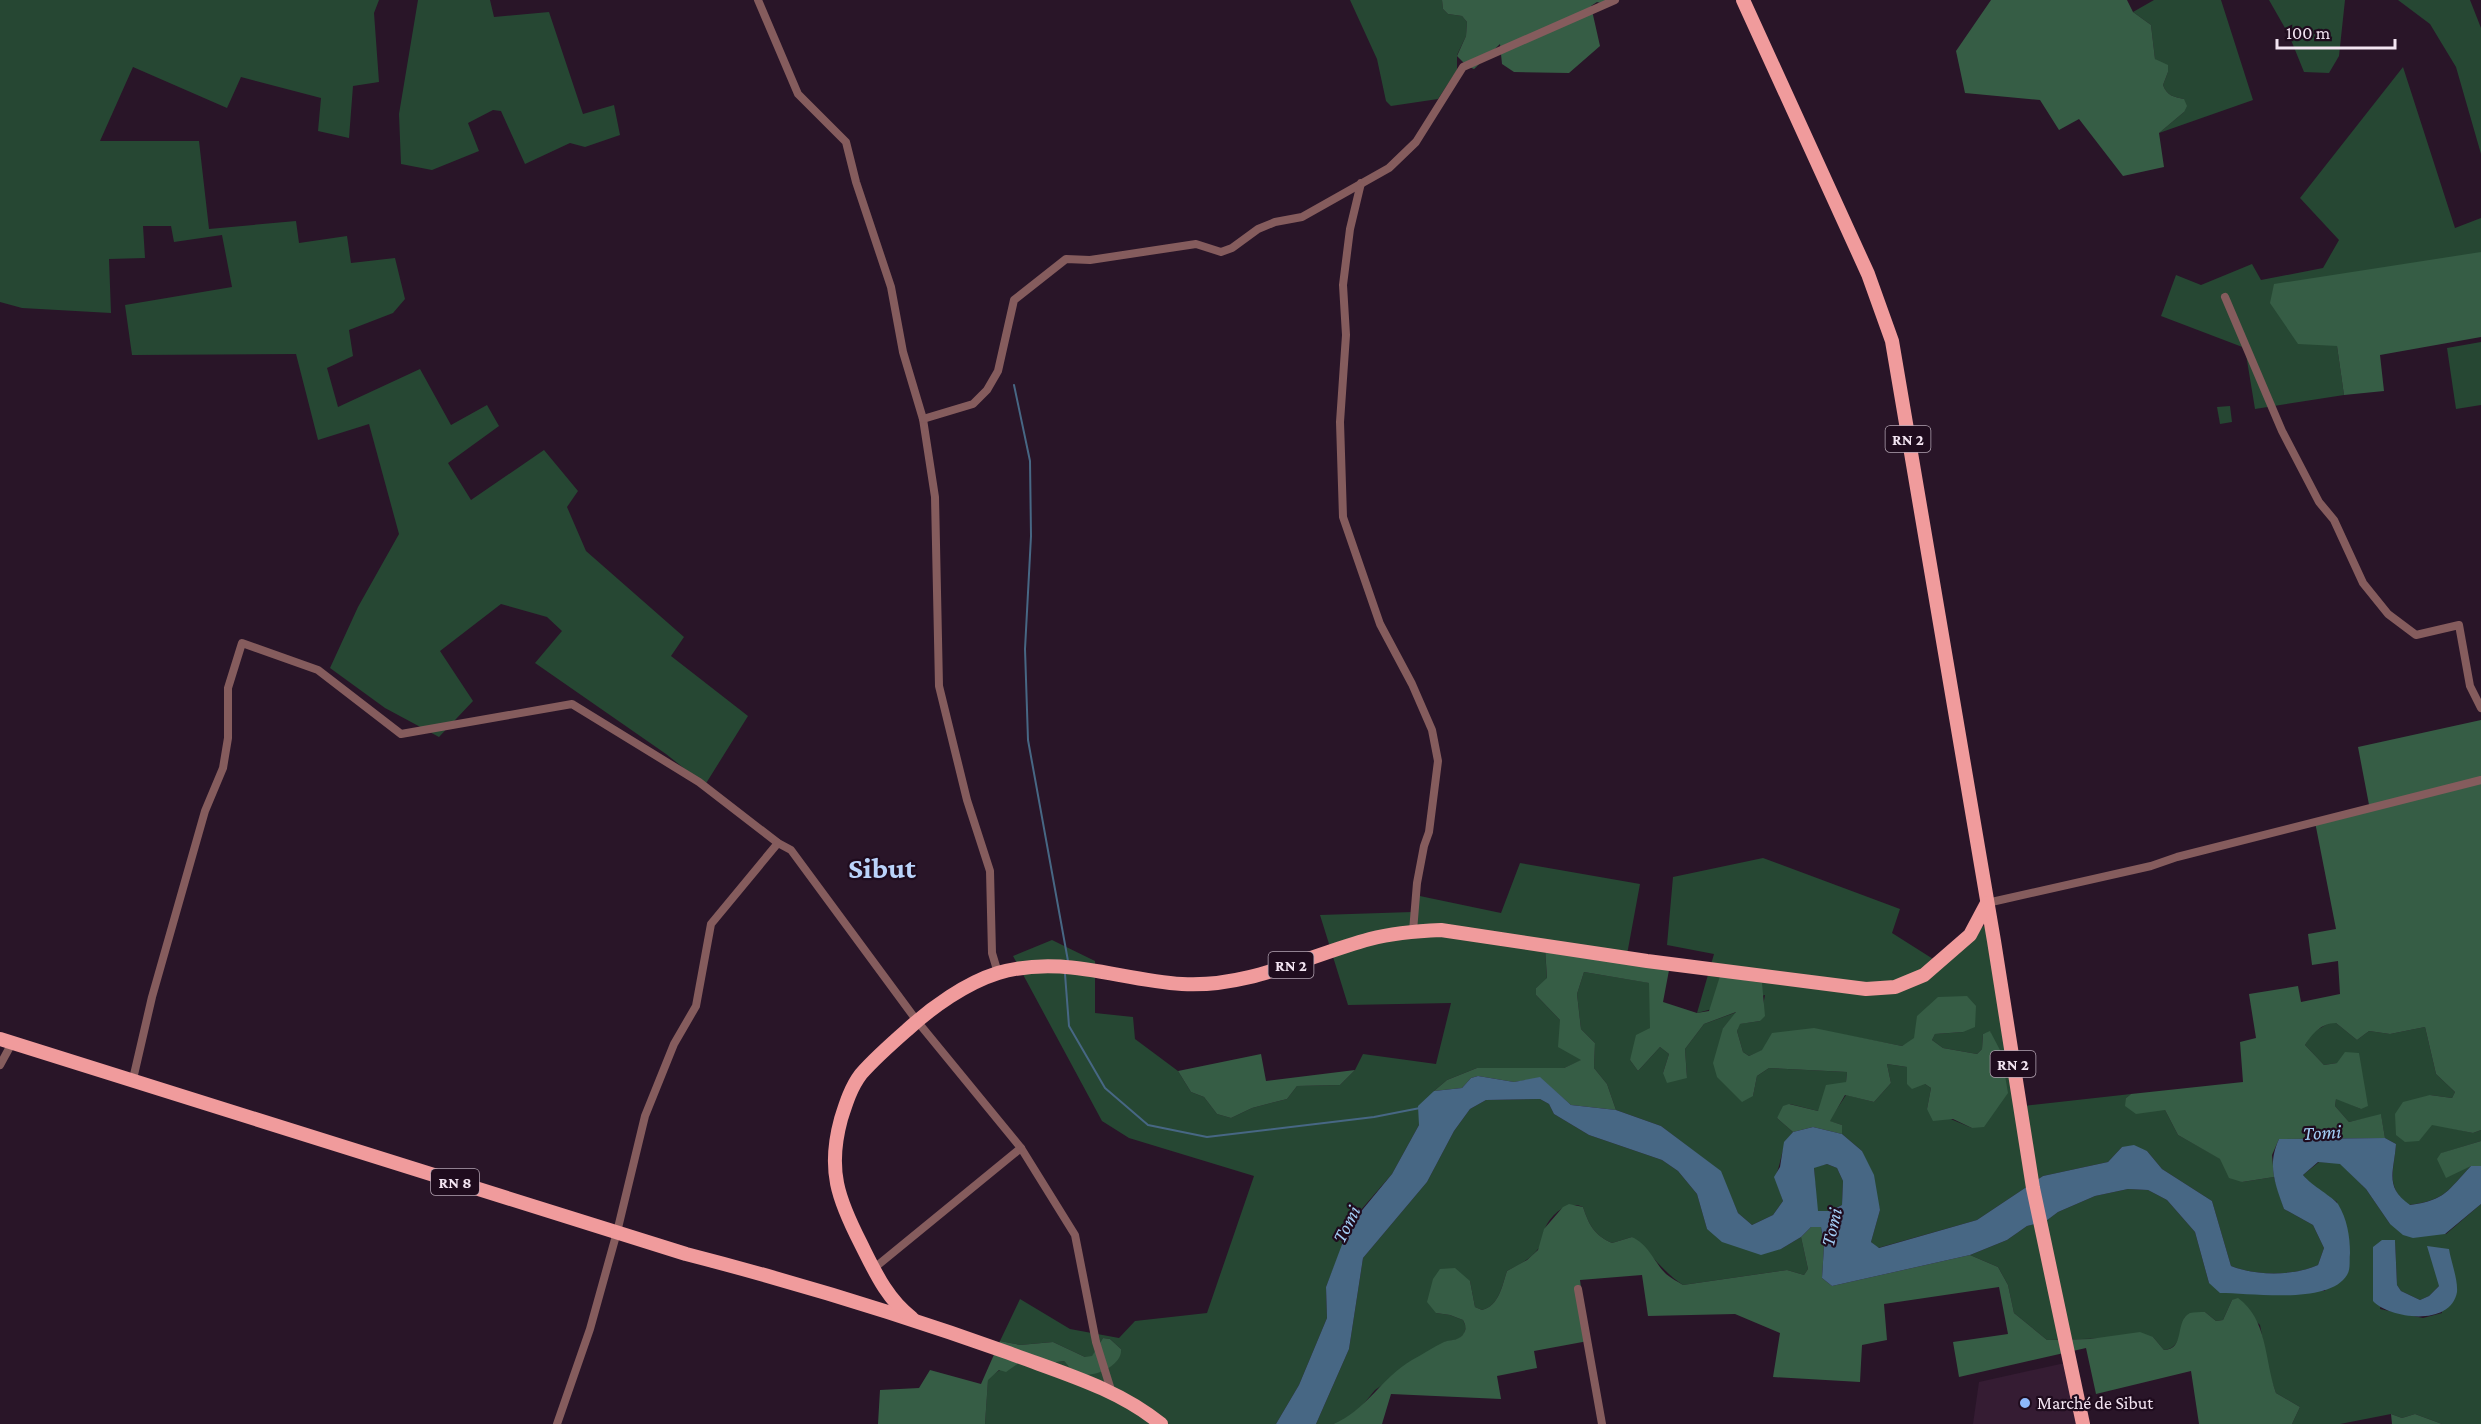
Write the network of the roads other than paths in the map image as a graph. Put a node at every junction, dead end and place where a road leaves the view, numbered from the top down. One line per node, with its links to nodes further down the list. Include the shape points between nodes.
1 (758, 0): 6 (street, via 798,94 846,142 891,287 903,352)
2 (1615, 0): 4 (street, via 1463,67 1416,142 1389,168)
3 (1743, 0): 10 (main road, RN 2, via 1868,274 1892,341)
4 (1361, 183): 6 (street, via 1302,217 1258,229 1221,252 1196,244 1090,260 1066,259 1014,300 998,371 987,390 973,405); 11 (street, via 1343,285 1343,517 1380,624 1432,730 1437,761)
5 (2225, 297): 7 (street, via 2282,431 2319,502 2334,520 2363,583 2388,614 2416,635 2459,625 2470,686)
6 (923, 419): 12 (street, via 935,497 939,686 967,800 990,871 992,953)
7 (2481, 708)
8 (2481, 780): 10 (street, via 2151,866)
9 (778, 843): 13 (street, via 791,850); 16 (street, via 699,782 572,704 401,734 318,670 242,644 228,688 228,738 223,768 205,811); 18 (street, via 711,924 696,1006 675,1044 645,1116)
10 (1987, 903): 11 (main road, RN 2, via 1970,935 1924,975 1895,987 1866,990 1441,930); 26 (main road, RN 2, via 2040,1229)
11 (1413, 931): 12 (main road, RN 2, via 1368,939 1244,980 1182,984 1062,965 1031,965)
12 (998, 973): 13 (main road, RN 2, via 977,981)
13 (917, 1020): 17 (street); 19 (main road, RN 2, via 860,1075 847,1099 835,1142 839,1192)
14 (6, 1041): 15 (street); 16 (main road, RN 8)
15 (0, 1065)
16 (133, 1079): 18 (main road, RN 8)
17 (1020, 1148): 19 (street); 22 (street, via 1075,1235 1096,1342)
18 (617, 1232): 21 (main road, RN 8); 23 (street, via 590,1329)
19 (873, 1269): 21 (main road, RN 2, via 896,1306)
20 (1578, 1289): 25 (street)
21 (912, 1318): 22 (main road, RN 2)
22 (1111, 1390): 24 (main road, RN 2)
23 (557, 1424)
24 (1161, 1424)
25 (1602, 1424)
26 (2083, 1424)

